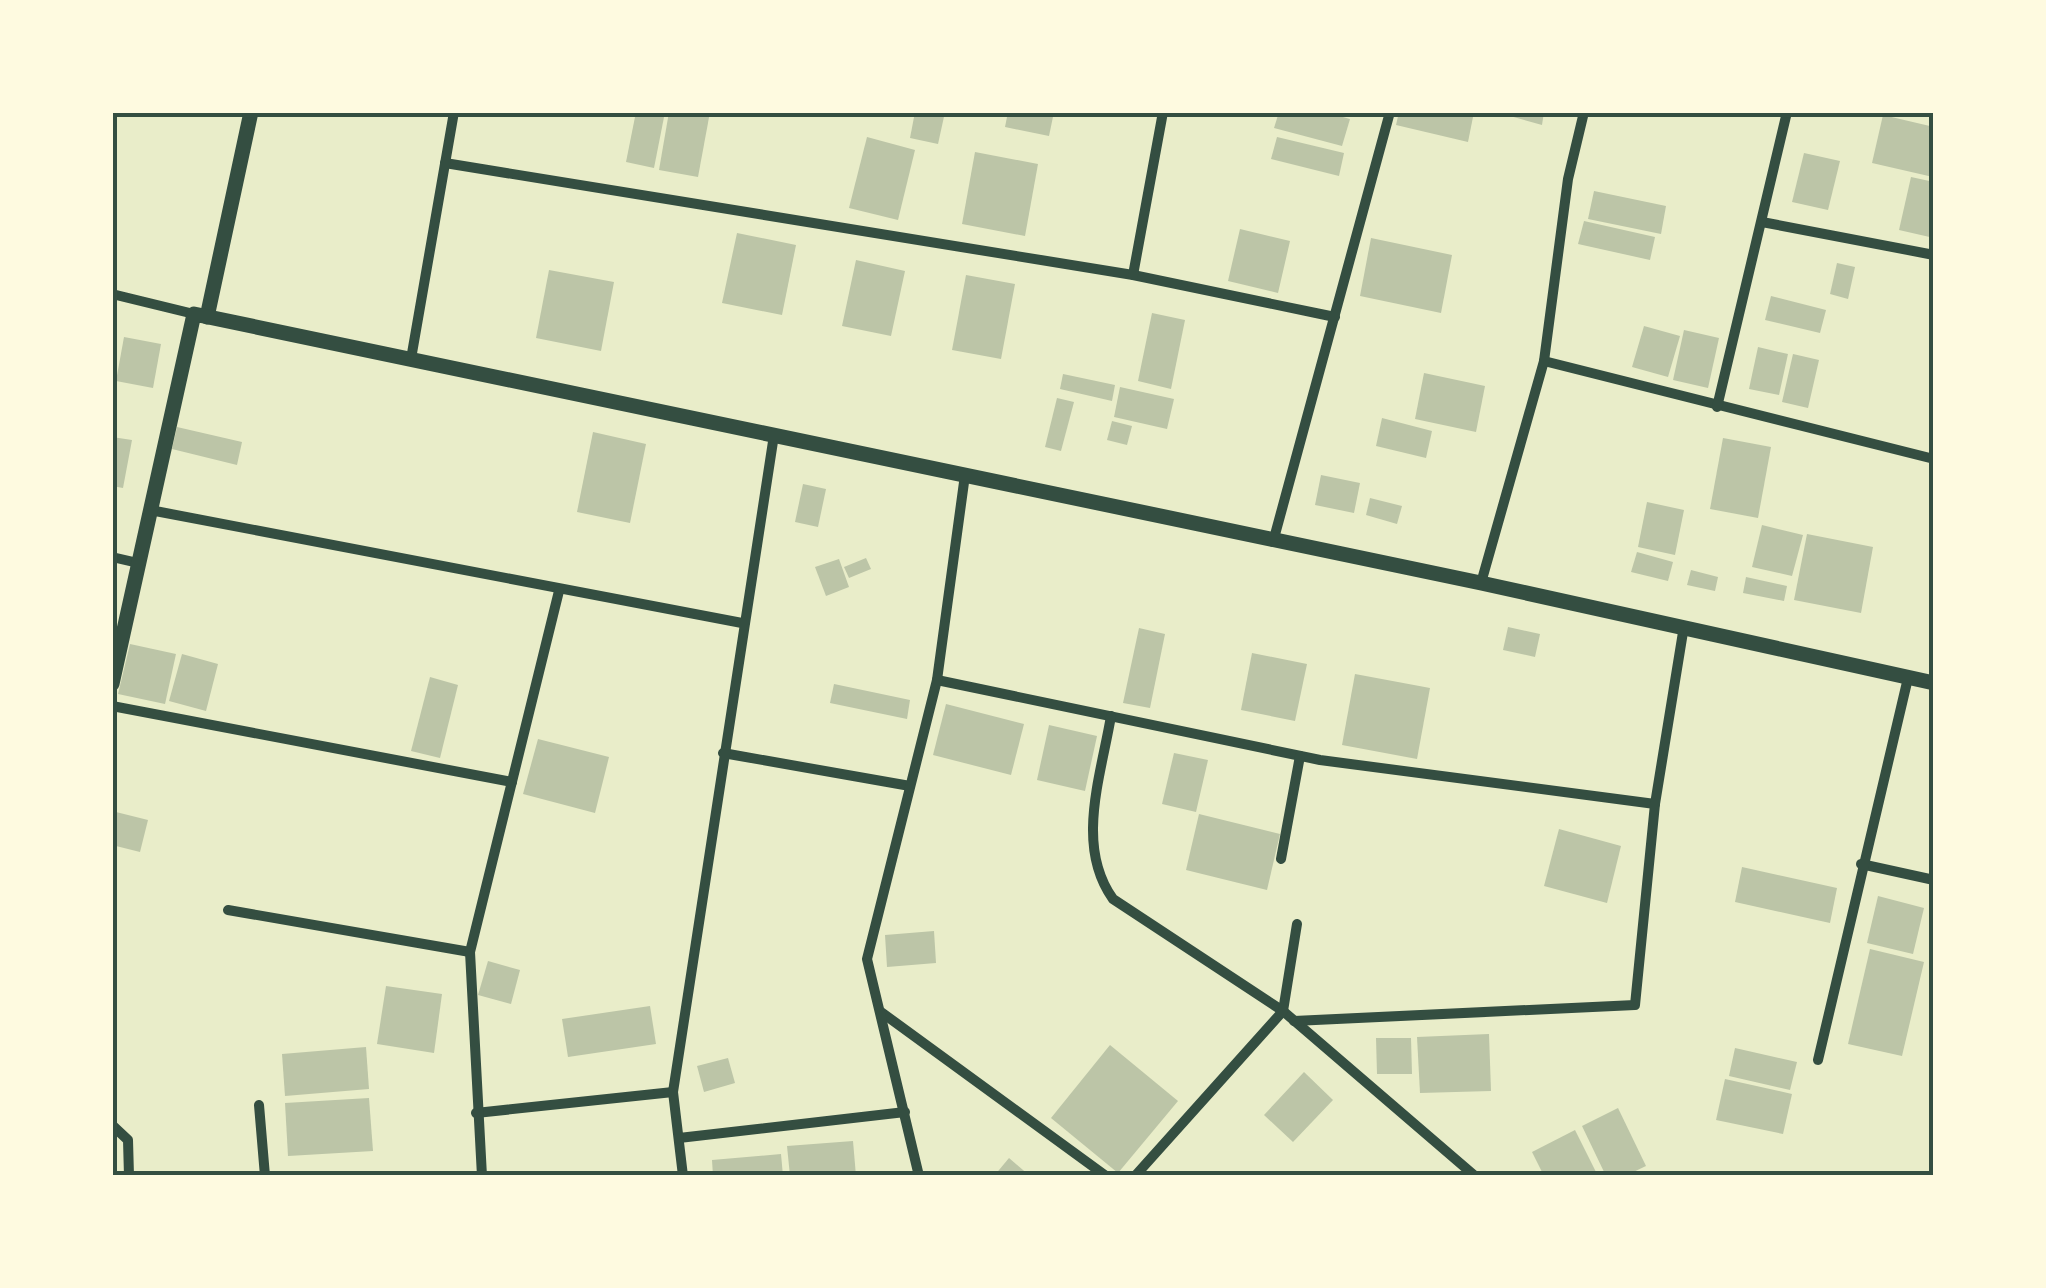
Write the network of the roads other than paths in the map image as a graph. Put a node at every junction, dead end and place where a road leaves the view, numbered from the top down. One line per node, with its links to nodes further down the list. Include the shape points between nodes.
1 (251, 112): 12 (street)
2 (454, 112): 7 (street)
3 (1163, 112): 10 (street)
4 (1390, 112): 13 (street)
5 (1584, 112): 15 (street, via 1568,180)
6 (1787, 112): 8 (street)
7 (445, 163): 10 (street); 14 (street)
8 (1762, 222): 9 (street); 16 (street)
9 (1934, 256)
10 (1133, 275): 13 (street)
11 (112, 294): 12 (street)
12 (200, 316): 14 (street); 20 (street)
13 (1335, 317): 21 (street)
14 (411, 360): 17 (street)
15 (1544, 361): 16 (street); 24 (street)
16 (1717, 407): 18 (street)
17 (774, 435): 19 (street); 26 (street)
18 (1934, 459)
19 (964, 475): 21 (street); 29 (street)
20 (150, 510): 23 (street); 25 (street)
21 (1273, 542): 24 (street)
22 (112, 558): 23 (street)
23 (138, 563): 31 (street)
24 (1481, 582): 27 (street)
25 (559, 590): 26 (street); 36 (street)
26 (742, 623): 34 (street)
27 (1684, 626): 28 (street); 38 (street)
28 (1908, 678): 30 (street); 40 (street)
29 (937, 680): 33 (street); 37 (street)
30 (1934, 683)
31 (112, 684)
32 (112, 706): 36 (street)
33 (1111, 716): 35 (street); 45 (street, via 1092,840 1098,878 1113,898)
34 (723, 754): 37 (street); 49 (street)
35 (1300, 756): 38 (street); 39 (street)
36 (512, 782): 44 (street)
37 (910, 786): 46 (street, via 867,959)
38 (1655, 804): 47 (street, via 1635,1005)
39 (1282, 859)
40 (1861, 864): 41 (street); 48 (street)
41 (1934, 880)
42 (228, 910): 44 (street)
43 (1298, 924): 45 (street)
44 (470, 952): 52 (street)
45 (1282, 1011): 47 (street); 61 (street)
46 (880, 1012): 51 (street); 60 (street)
47 (1294, 1021): 62 (street)
48 (1818, 1060)
49 (673, 1092): 52 (street); 54 (street)
50 (259, 1104): 56 (street)
51 (905, 1112): 54 (street); 59 (street)
52 (476, 1113): 57 (street)
53 (112, 1125): 55 (street, via 128,1140)
54 (678, 1138): 58 (street)
55 (129, 1176)
56 (264, 1176)
57 (482, 1176)
58 (683, 1176)
59 (919, 1176)
60 (1106, 1176)
61 (1136, 1176)
62 (1476, 1176)

